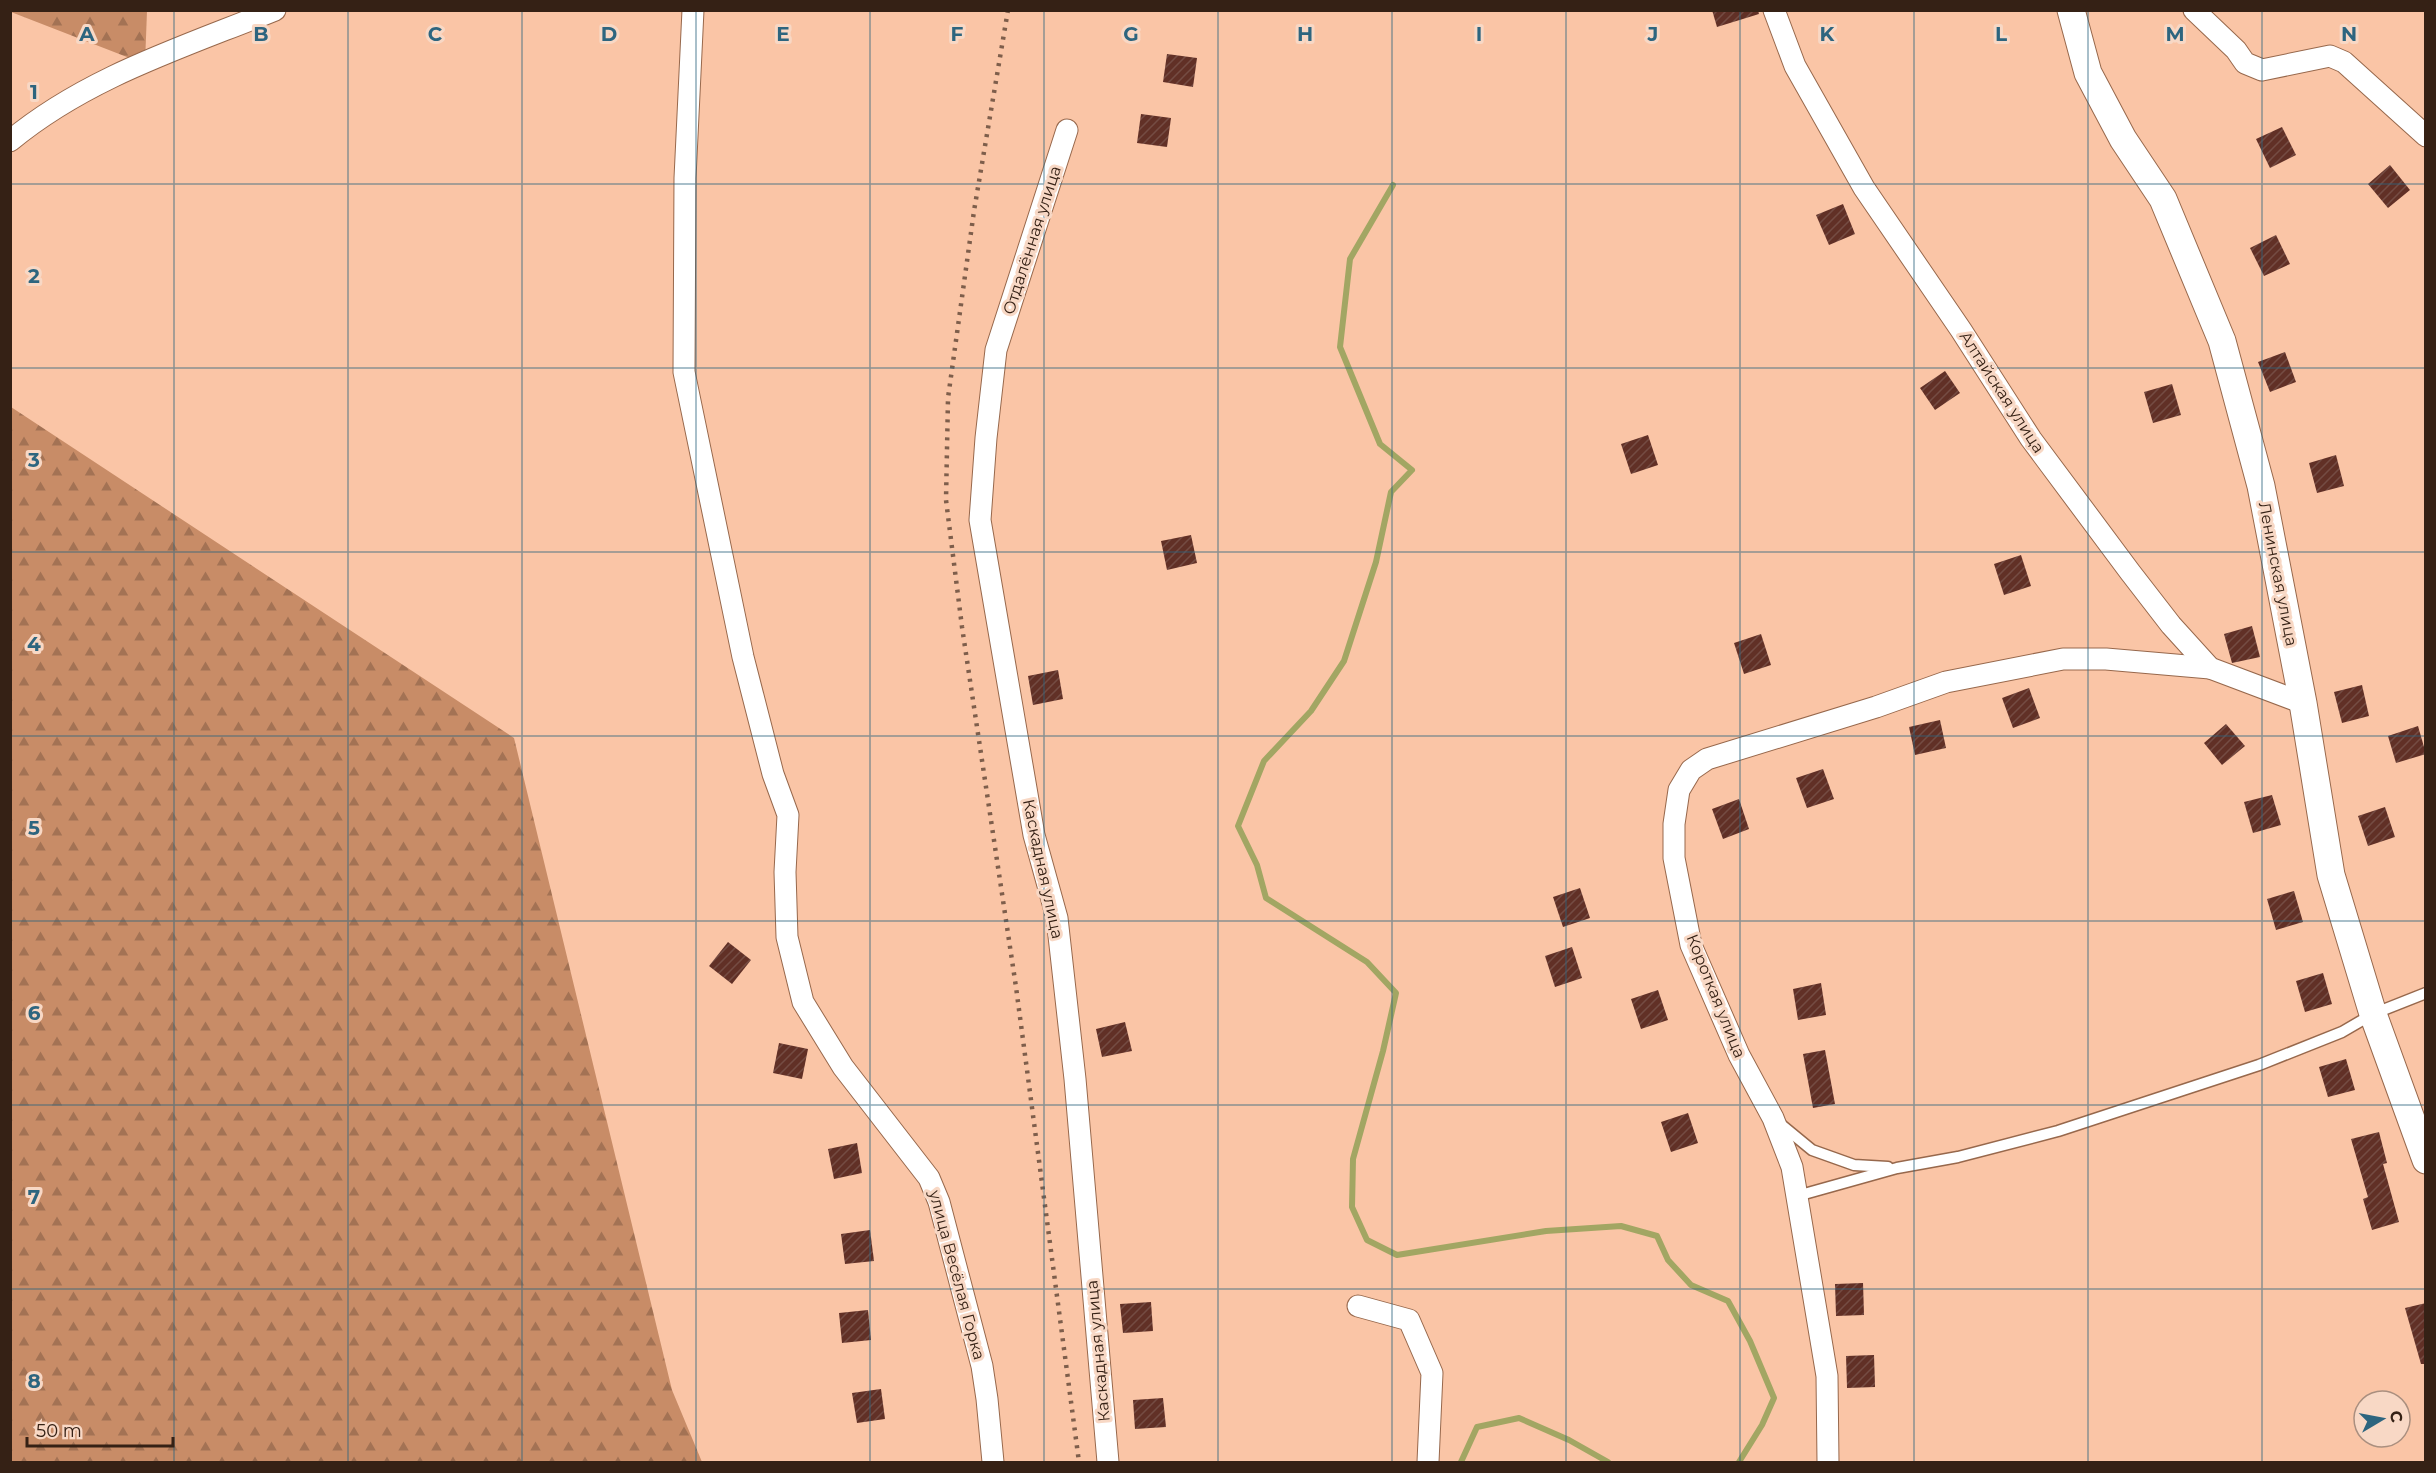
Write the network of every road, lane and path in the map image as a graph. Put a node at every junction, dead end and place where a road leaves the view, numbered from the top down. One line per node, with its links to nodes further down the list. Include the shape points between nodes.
1 (275, 10): 8 (street, via 104,81 47,113)
2 (693, 10): 19 (street, улица Весёлая Горка, via 684,372 743,657 773,774 788,815 787,937 803,1002 843,1067 929,1178 939,1202 982,1366)
3 (1774, 10): 10 (street, Алтайская улица, via 1795,66 1864,188 2031,439 2164,616)
4 (2071, 10): 11 (street, Ленинская улица, via 2088,73 2123,139 2163,199 2222,341 2260,486)
5 (2194, 10): 7 (street, via 2245,63 2262,70 2330,56 2344,62)
6 (1067, 130): 9 (street, Отдалённая улица)
7 (2426, 136)
8 (10, 141)
9 (996, 350): 20 (street, Каскадная улица, via 980,520 1034,835 1057,918)
10 (2210, 668): 11 (street, Алтайская улица); 14 (street, Короткая улица, via 2106,658 2063,659 1946,682 1707,759 1691,770 1679,790 1674,824 1674,858 1691,945 1739,1055)
11 (2303, 703): 13 (street, Ленинская улица, via 2331,875)
12 (2426, 993): 13 (lane)
13 (2373, 1014): 15 (street, Ленинская улица); 16 (lane, via 2342,1032 2259,1065 2069,1127 1958,1157)
14 (1773, 1118): 16 (lane, via 1812,1150 1854,1165); 17 (street, Короткая улица, via 1792,1167)
15 (2426, 1160)
16 (1897, 1168): 17 (lane)
17 (1797, 1196): 22 (street, Короткая улица, via 1827,1376)
18 (1358, 1306): 21 (street, via 1409,1320 1432,1372)
19 (993, 1462)
20 (1108, 1462)
21 (1428, 1462)
22 (1828, 1462)

